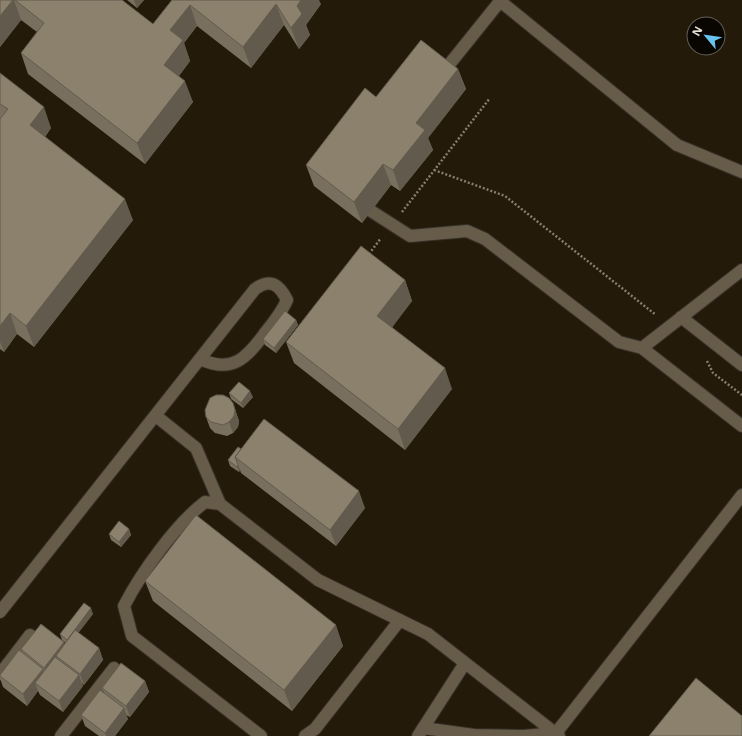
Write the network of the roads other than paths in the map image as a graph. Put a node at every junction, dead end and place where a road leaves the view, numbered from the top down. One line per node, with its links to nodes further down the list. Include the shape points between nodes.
1 (501, 1): 2 (lane); 3 (lane, via 677,145)
2 (448, 66)
3 (742, 172)
4 (371, 211): 7 (lane, via 410,236 467,232 485,239 619,342)
5 (742, 270): 6 (lane)
6 (681, 317): 7 (lane); 9 (lane)
7 (642, 348): 11 (lane)
8 (200, 359): 8 (lane, via 255,289 262,284 273,284 282,290 287,300 251,353 240,361 222,366); 10 (lane)
9 (742, 365)
10 (156, 416): 13 (lane, via 196,448); 14 (lane)
11 (742, 426)
12 (742, 495): 21 (lane)
13 (220, 504): 15 (lane, via 318,580); 23 (lane, via 205,502 191,512 137,582 124,606 132,636)
14 (0, 612)
15 (400, 620): 17 (lane, via 428,634); 24 (lane, via 315,730)
16 (30, 635): 19 (lane)
17 (465, 663): 20 (lane); 21 (lane)
18 (114, 668): 22 (lane)
19 (0, 674)
20 (421, 732): 21 (lane)
21 (557, 735)
22 (61, 736)
23 (260, 736)
24 (305, 736)

